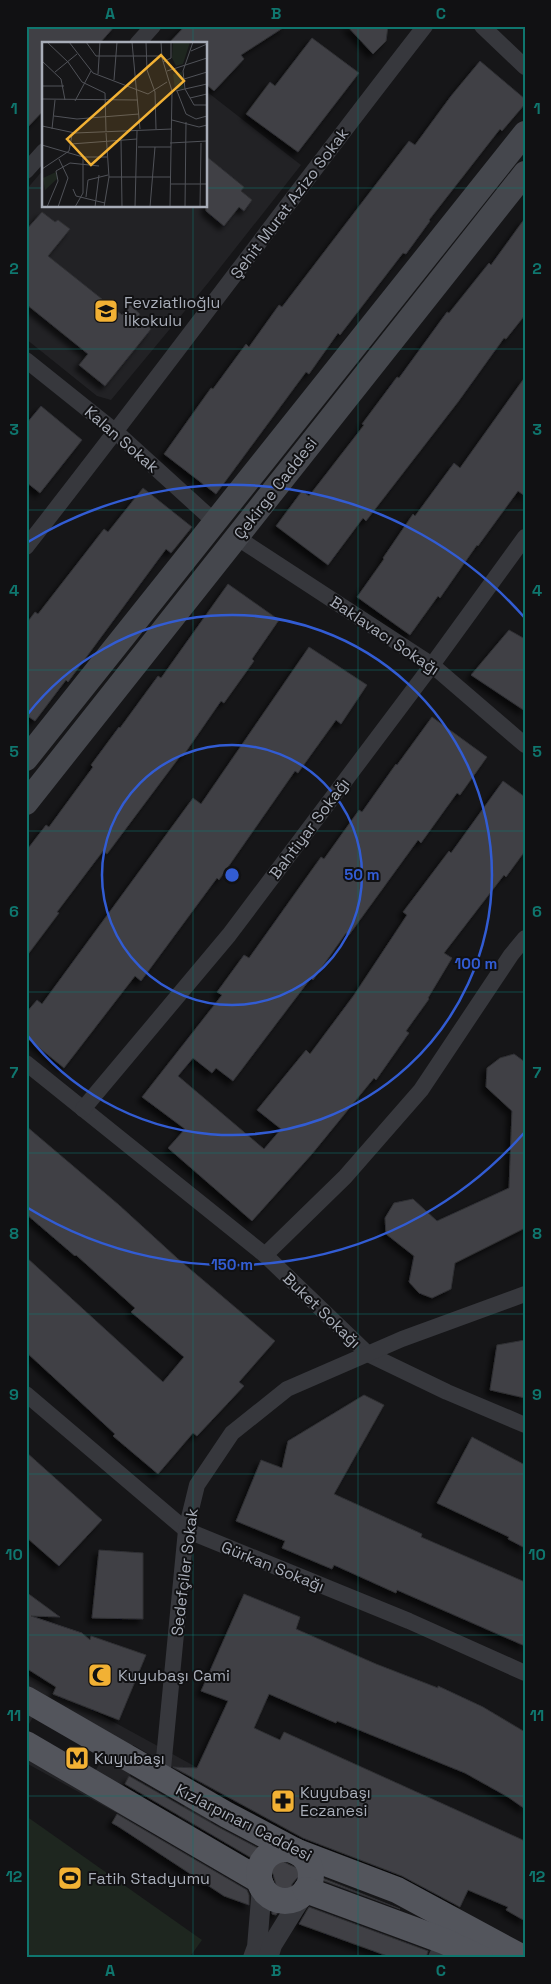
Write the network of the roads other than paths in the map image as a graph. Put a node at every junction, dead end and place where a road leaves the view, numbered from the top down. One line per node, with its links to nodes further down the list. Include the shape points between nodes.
1 (152, 26): 4 (street)
2 (425, 26): 11 (street, Şehit Murat Azizo Sokak)
3 (482, 26): 5 (street)
4 (139, 42)
5 (525, 67)
6 (525, 133): 12 (main road, Çekirge Caddesi)
7 (42, 153): 8 (street)
8 (26, 171)
9 (525, 173): 13 (main road, Çekirge Caddesi)
10 (26, 360): 11 (street, Kalan Sokak)
11 (116, 432): 12 (street, Kalan Sokak); 15 (street, Şehit Murat Azizo Sokak)
12 (215, 522): 18 (main road, Çekirge Caddesi)
13 (236, 537): 16 (street, Baklavacı Sokağı); 19 (main road, Çekirge Caddesi)
14 (525, 537): 16 (street, Bahtiyar Sokağı)
15 (26, 547)
16 (432, 665): 17 (street, Baklavacı Sokağı); 22 (street, Bahtiyar Sokağı, via 229,935)
17 (525, 745)
18 (26, 759)
19 (26, 803)
20 (525, 938): 23 (street, via 421,1090 345,1177)
21 (26, 1063): 22 (street, Buket Sokağı)
22 (83, 1109): 23 (street, Buket Sokağı)
23 (265, 1255): 25 (street, Buket Sokağı)
24 (525, 1294): 25 (street, Sedefçiler Sokak)
25 (368, 1354): 27 (street, Buket Sokağı); 28 (street, Sedefçiler Sokak, via 287,1389 232,1433 197,1485)
26 (26, 1394): 28 (street, Gürkan Sokağı)
27 (525, 1425)
28 (186, 1530): 29 (street, Gürkan Sokağı, via 409,1621); 32 (street, Sedefçiler Sokak)
29 (525, 1673)
30 (26, 1699): 32 (main road, Kızlarpınarı Caddesi)
31 (26, 1744): 34 (main road, via 220,1856 259,1880)
32 (162, 1779): 33 (main road, Kızlarpınarı Caddesi)
33 (297, 1852): 34 (main road, via 283,1850 268,1856 260,1870); 35 (main road, via 310,1868 311,1877); 40 (main road, Kızlarpınarı Caddesi, via 397,1890)
34 (262, 1887): 35 (main road, via 272,1897 287,1901); 37 (street, via 257,1947)
35 (306, 1890): 36 (main road); 38 (street, via 272,1945)
36 (440, 1949): 39 (main road)
37 (253, 1958)
38 (268, 1958)
39 (480, 1958)
40 (522, 1958)

